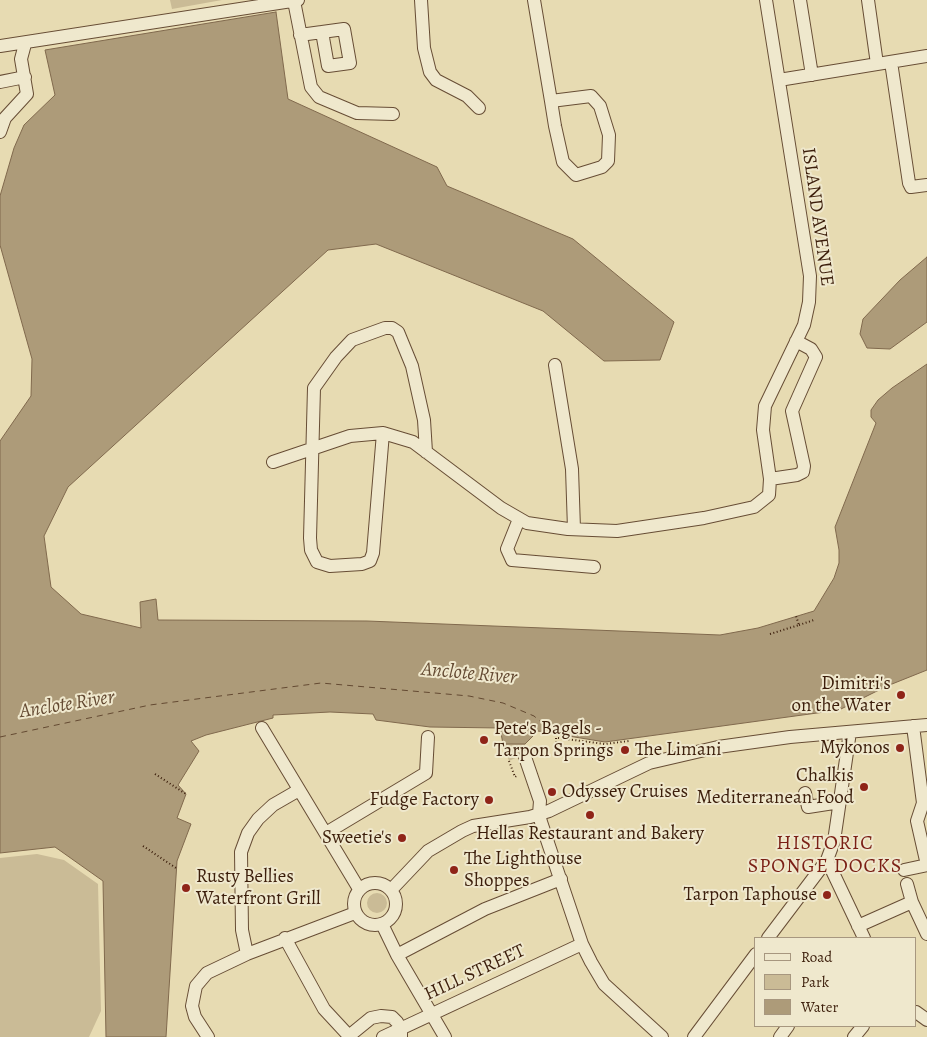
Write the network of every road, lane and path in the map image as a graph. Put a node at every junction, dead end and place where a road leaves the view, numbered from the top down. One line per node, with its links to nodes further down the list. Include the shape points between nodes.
1 (296, 0): 8 (street); 9 (street)
2 (421, 0): 20 (street, via 424,48 430,72 436,80 467,96)
3 (534, 0): 19 (street)
4 (766, 0): 17 (street, ISLAND AVENUE)
5 (800, 0): 15 (street)
6 (868, 0): 14 (street)
7 (322, 32): 8 (street)
8 (300, 35): 21 (street, via 311,87 318,96 356,112)
9 (25, 44): 10 (street); 12 (street)
10 (5, 46): 12 (street)
11 (927, 56): 13 (street)
12 (21, 59): 16 (street)
13 (891, 62): 14 (street); 23 (street, via 909,183 911,188)
14 (877, 64): 15 (street)
15 (812, 75): 17 (street)
16 (25, 77): 18 (street); 22 (street, via 27,94 5,118)
17 (779, 80): 24 (street, ISLAND AVENUE, via 810,276 804,326)
18 (0, 82)
19 (551, 101): 19 (street, via 591,96 600,106 609,135 608,161 602,167 576,175 563,162)
20 (480, 108)
21 (393, 114)
22 (0, 132)
23 (927, 185)
24 (796, 341): 30 (street, ISLAND AVENUE, via 765,406 763,430); 30 (street, via 811,349 816,357 792,411 803,472)
25 (555, 365): 32 (street, via 572,469)
26 (383, 433): 27 (street, ISLAND AVENUE, via 350,436); 27 (street, via 373,553 370,561 362,564 330,566 314,558 310,538); 28 (street, ISLAND AVENUE, via 413,442)
27 (314, 448): 28 (street, via 314,388 352,340 392,328 398,332 412,366 424,420); 29 (street, ISLAND AVENUE)
28 (426, 452): 31 (street, ISLAND AVENUE)
29 (273, 462)
30 (770, 479): 32 (street, ISLAND AVENUE, via 769,495 754,507 737,512 617,531)
31 (519, 519): 32 (street, ISLAND AVENUE, via 527,524); 33 (street, via 507,549 512,560)
32 (574, 529)
33 (594, 567)
34 (796, 616): 36 (path)
35 (814, 620): 36 (path)
36 (799, 625): 37 (path)
37 (770, 634)
38 (927, 724): 39 (street)
39 (913, 726): 41 (street); 56 (street, via 923,803 917,821 927,865)
40 (262, 728): 47 (street)
41 (850, 732): 50 (street); 51 (street, via 718,747 649,763)
42 (428, 737): 52 (street, via 426,774)
43 (629, 741): 44 (path, via 605,744 557,738)
44 (557, 750)
45 (525, 757): 51 (street, via 540,801)
46 (155, 774): 49 (path)
47 (299, 790): 52 (street); 69 (street, via 273,805 258,819 241,852 242,930)
48 (805, 793): 50 (street, via 808,808)
49 (186, 794)
50 (840, 802): 54 (street, via 834,841)
51 (539, 814): 57 (street); 60 (street, via 486,823 462,831 428,851)
52 (326, 833): 59 (street)
53 (143, 846): 55 (path)
54 (827, 860): 64 (street); 66 (street)
55 (176, 868)
56 (904, 870)
57 (561, 879): 68 (street); 70 (street, via 485,909)
58 (907, 884): 61 (street)
59 (359, 889): 60 (street, via 365,884 379,883); 62 (street, via 353,900)
60 (392, 890): 63 (street, via 396,910)
61 (912, 902): 64 (street); 65 (street)
62 (355, 913): 63 (street, via 363,922); 67 (street)
63 (382, 924): 70 (street)
64 (859, 933)
65 (927, 934)
66 (769, 937)
67 (285, 938): 69 (street); 75 (street, via 324,1009)
68 (582, 944): 72 (street, HILL STREET); 79 (street, via 604,984)
69 (247, 954): 76 (street, via 207,974 196,986 192,997 195,1017)
70 (397, 955): 72 (street)
71 (754, 957): 80 (street)
72 (432, 1014): 74 (street, HILL STREET); 78 (street)
73 (862, 1027): 81 (street)
74 (401, 1033): 75 (street, via 392,1017 381,1016 371,1018); 77 (street, HILL STREET)
75 (349, 1036)
76 (208, 1037)
77 (384, 1037)
78 (445, 1037)
79 (662, 1037)
80 (694, 1037)
81 (854, 1037)

